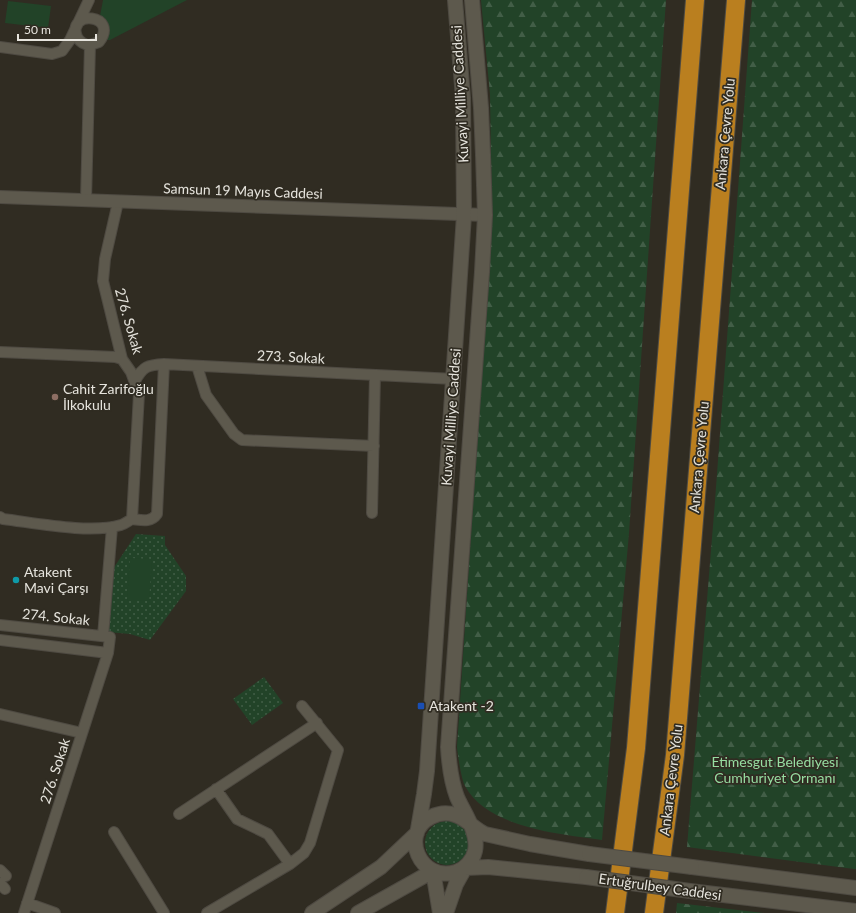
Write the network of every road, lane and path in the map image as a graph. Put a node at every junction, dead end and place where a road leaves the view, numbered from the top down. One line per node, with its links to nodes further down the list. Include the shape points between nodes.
1 (89, 0): 6 (street)
2 (455, 0): 12 (main road, Kuvayi Milliye Caddesi, via 463,98)
3 (472, 0): 13 (main road, Kuvayi Milliye Caddesi, via 481,108)
4 (695, 0): 53 (highway, via 636,748)
5 (736, 0): 54 (highway, Ankara Çevre Yolu, via 675,747)
6 (78, 24): 7 (street, via 77,36 83,43); 7 (street, via 82,20 95,18 102,25 102,38 96,44); 8 (street, via 62,51 52,54)
7 (90, 45): 10 (street)
8 (0, 48)
9 (0, 197): 10 (street, Samsun 19 Mayıs Caddesi)
10 (86, 200): 11 (street, Samsun 19 Mayıs Caddesi)
11 (118, 202): 12 (street, Samsun 19 Mayıs Caddesi); 15 (street, 276. Sokak, via 103,281)
12 (464, 215): 13 (street, Samsun 19 Mayıs Caddesi); 19 (main road, Kuvayi Milliye Caddesi)
13 (485, 215): 36 (main road, Kuvayi Milliye Caddesi, via 448,747 451,780)
14 (0, 352): 15 (street, via 115,357)
15 (122, 360): 20 (street, 276. Sokak)
16 (164, 364): 17 (street, 273. Sokak); 20 (street, 273. Sokak, via 152,364 145,368); 24 (street, via 157,514 150,520)
17 (197, 366): 18 (street, 273. Sokak); 21 (street, via 206,395 234,434 242,440)
18 (375, 375): 19 (street, 273. Sokak); 21 (street)
19 (454, 379): 38 (main road, Kuvayi Milliye Caddesi, via 427,771)
20 (135, 381): 24 (street, 276. Sokak, via 139,394)
21 (374, 446): 22 (street)
22 (372, 513)
23 (1, 519): 25 (street, via 75,527)
24 (132, 519): 25 (street, via 123,525)
25 (112, 527): 27 (street, 276. Sokak)
26 (0, 624): 27 (street, 274. Sokak)
27 (107, 636): 29 (street, 276. Sokak)
28 (0, 640): 29 (street, 274. Sokak)
29 (108, 653): 33 (street, 276. Sokak)
30 (302, 706): 32 (street)
31 (0, 714): 33 (street)
32 (317, 723): 34 (street); 39 (street, via 338,750 310,843 304,854)
33 (82, 733): 43 (street, 276. Sokak)
34 (216, 789): 35 (street); 39 (street, via 237,819 268,834)
35 (179, 814)
36 (470, 825): 38 (main road, Ertuğrulbey Caddesi, via 455,814 436,814 421,825); 40 (main road, via 476,842 475,852); 42 (main road, Ertuğrulbey Caddesi, bridge, via 479,832 549,848)
37 (114, 832): 47 (street)
38 (417, 833): 41 (main road, via 416,851 420,860); 49 (main road, Ertuğrulbey Caddesi, via 381,867)
39 (290, 864): 48 (street)
40 (465, 868): 41 (main road, Ertuğrulbey Caddesi, via 450,874); 44 (main road, Ertuğrulbey Caddesi, bridge, via 586,876); 52 (main road, via 456,884)
41 (433, 872): 50 (main road); 51 (main road)
42 (856, 888)
43 (28, 903): 45 (street, 276. Sokak); 46 (street)
44 (856, 911)
45 (24, 913)
46 (55, 913)
47 (164, 913)
48 (207, 913)
49 (312, 913)
50 (358, 913)
51 (440, 913)
52 (446, 913)
53 (615, 913)
54 (654, 913)

